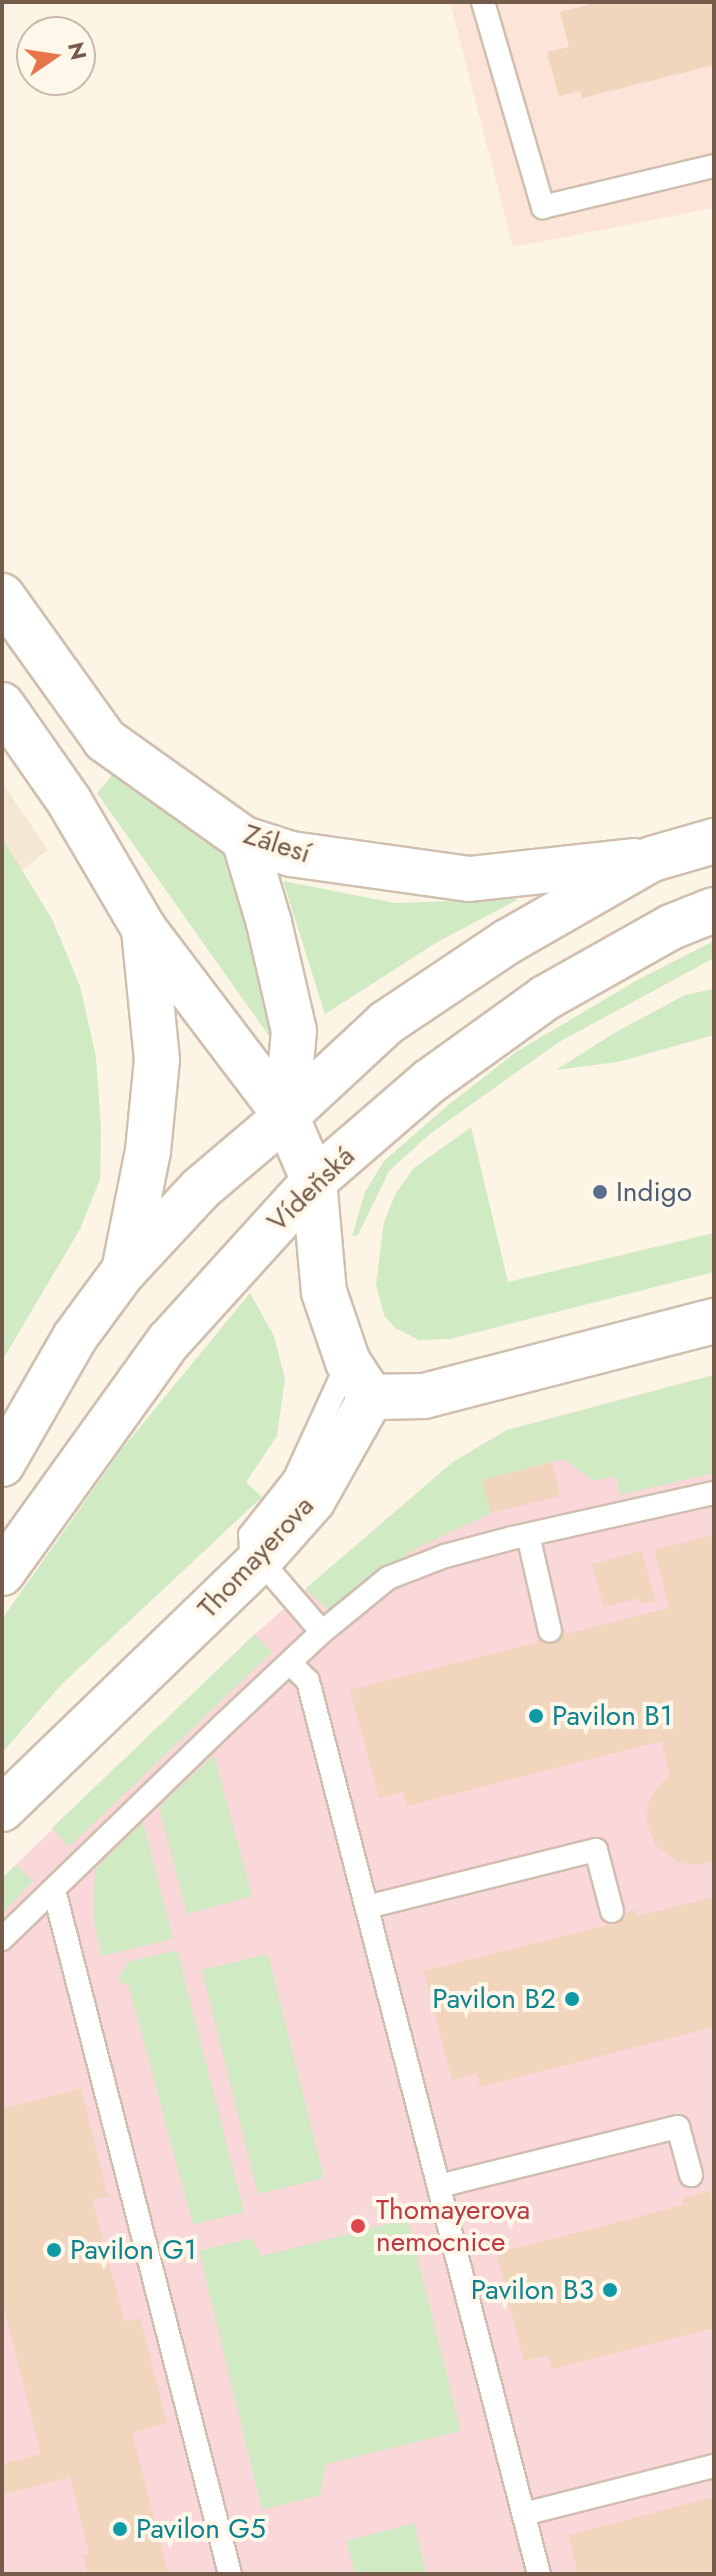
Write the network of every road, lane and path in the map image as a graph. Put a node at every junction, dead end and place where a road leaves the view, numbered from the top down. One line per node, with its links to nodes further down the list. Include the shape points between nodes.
1 (483, 2): 2 (lane, via 543,207)
2 (714, 166)
3 (2, 596): 5 (main road, Zálesí, via 105,740)
4 (2, 705): 9 (main road, via 69,801)
5 (244, 839): 7 (main road, Zálesí, via 291,854 469,879); 10 (main road, via 294,1031)
6 (714, 841): 7 (main road)
7 (652, 859): 10 (main road, via 507,942 386,1023)
8 (714, 910): 11 (main road, Vídeňská, via 671,927 545,998 430,1081)
9 (144, 929): 10 (main road); 12 (main road, via 157,1060 148,1151)
10 (286, 1116): 11 (main road); 12 (main road, via 200,1189)
11 (314, 1181): 14 (main road, via 322,1284); 19 (main road, Vídeňská, via 169,1341)
12 (123, 1272): 15 (main road, via 75,1337)
13 (714, 1321): 14 (main road, via 424,1396)
14 (359, 1380): 18 (main road, Thomayerova, via 313,1500)
15 (2, 1464)
16 (714, 1493): 17 (lane)
17 (528, 1535): 20 (lane); 21 (lane, via 445,1556 388,1578)
18 (260, 1560): 21 (lane); 23 (main road, Thomayerova)
19 (2, 1573)
20 (550, 1631)
21 (322, 1632): 22 (lane)
22 (290, 1663): 24 (lane); 25 (lane, via 308,1681)
23 (2, 1809)
24 (54, 1890): 27 (lane); 32 (lane)
25 (367, 1907): 26 (lane, via 596,1850); 29 (lane)
26 (612, 1911)
27 (2, 1939)
28 (691, 2175): 29 (lane, via 678,2127)
29 (439, 2186): 31 (lane)
30 (714, 2466): 31 (lane)
31 (524, 2514): 33 (lane)
32 (230, 2574)
33 (539, 2574)

